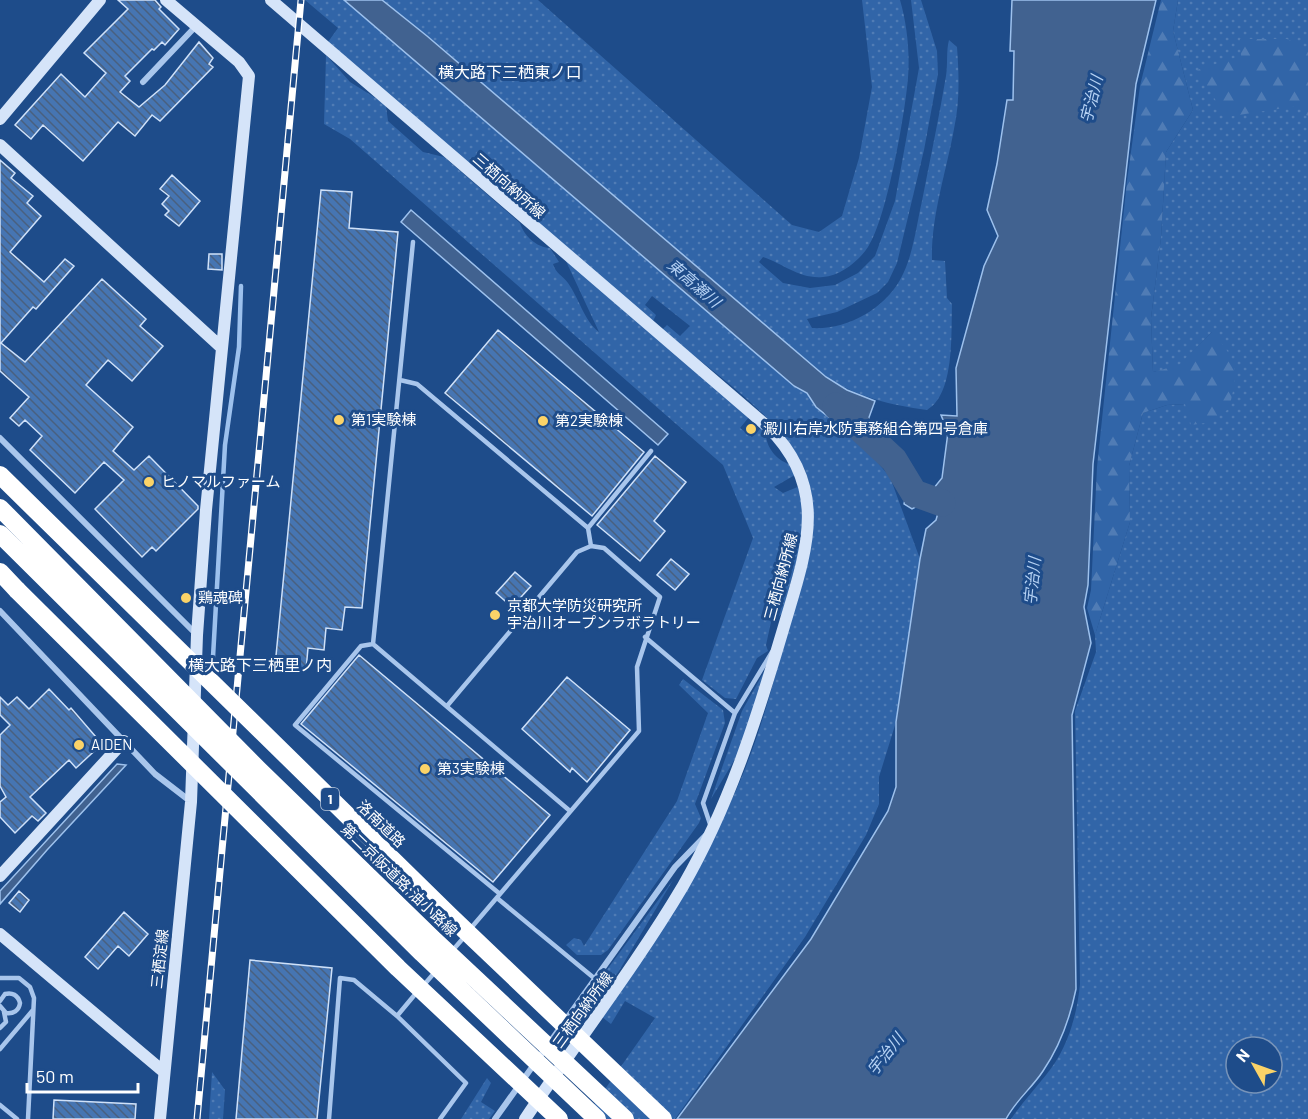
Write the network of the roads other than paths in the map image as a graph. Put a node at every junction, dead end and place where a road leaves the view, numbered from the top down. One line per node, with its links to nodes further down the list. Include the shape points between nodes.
1 (100, 0): 6 (street)
2 (166, 0): 4 (street)
3 (271, 0): 21 (street, 三栖向納所線, via 784,444 804,479 810,519)
4 (196, 26): 5 (street); 9 (street, 三栖淀線, via 239,62 249,76)
5 (143, 82)
6 (0, 119)
7 (0, 145): 9 (street)
8 (413, 242): 10 (lane)
9 (222, 348): 20 (street, 三栖淀線)
10 (400, 380): 15 (lane, via 417,384); 23 (lane)
11 (0, 438): 20 (street)
12 (651, 451): 15 (lane)
13 (0, 475): 53 (highway, 洛南道路 / 1, bridge)
14 (0, 508): 52 (highway, 第二京阪道路;油小路線 / 1, bridge, via 258,769)
15 (588, 528): 17 (lane)
16 (0, 534): 51 (highway, bridge, via 422,953)
17 (591, 546): 22 (lane, via 604,548 660,597); 24 (lane, via 577,552)
18 (0, 572): 50 (highway, bridge, via 398,968)
19 (0, 611): 26 (street)
20 (197, 635): 27 (street, 三栖淀線)
21 (781, 636): 25 (lane); 29 (street, 三栖向納所線, via 754,728)
22 (645, 638): 25 (lane); 28 (lane, via 637,667 639,731)
23 (373, 644): 24 (lane); 31 (lane, via 361,646 295,725)
24 (447, 706): 28 (lane)
25 (735, 713): 29 (lane, via 703,803)
26 (124, 741): 27 (street, via 155,774); 30 (street)
27 (191, 802): 41 (street, 三栖淀線)
28 (570, 811): 31 (lane)
29 (712, 829): 34 (street, via 675,867); 49 (street, 三栖向納所線, via 683,885 622,982)
30 (0, 876)
31 (498, 896): 34 (lane); 38 (lane)
32 (0, 934): 41 (street)
33 (0, 978): 37 (lane, via 11,976 26,982 32,991)
34 (594, 978): 48 (street)
35 (1, 998): 36 (lane, via 15,994 20,1003 16,1012)
36 (1, 1009): 39 (lane, via 7,1019)
37 (34, 1009): 40 (lane); 44 (lane)
38 (397, 1016): 46 (lane, via 354,980 340,978); 47 (lane, via 466,1083)
39 (0, 1028)
40 (0, 1049)
41 (164, 1072): 45 (street, 三栖淀線)
42 (0, 1105): 43 (lane)
43 (17, 1119)
44 (28, 1119)
45 (160, 1119)
46 (330, 1119)
47 (440, 1119)
48 (495, 1119)
49 (525, 1119)
50 (559, 1119)
51 (597, 1119)
52 (625, 1119)
53 (663, 1119)

